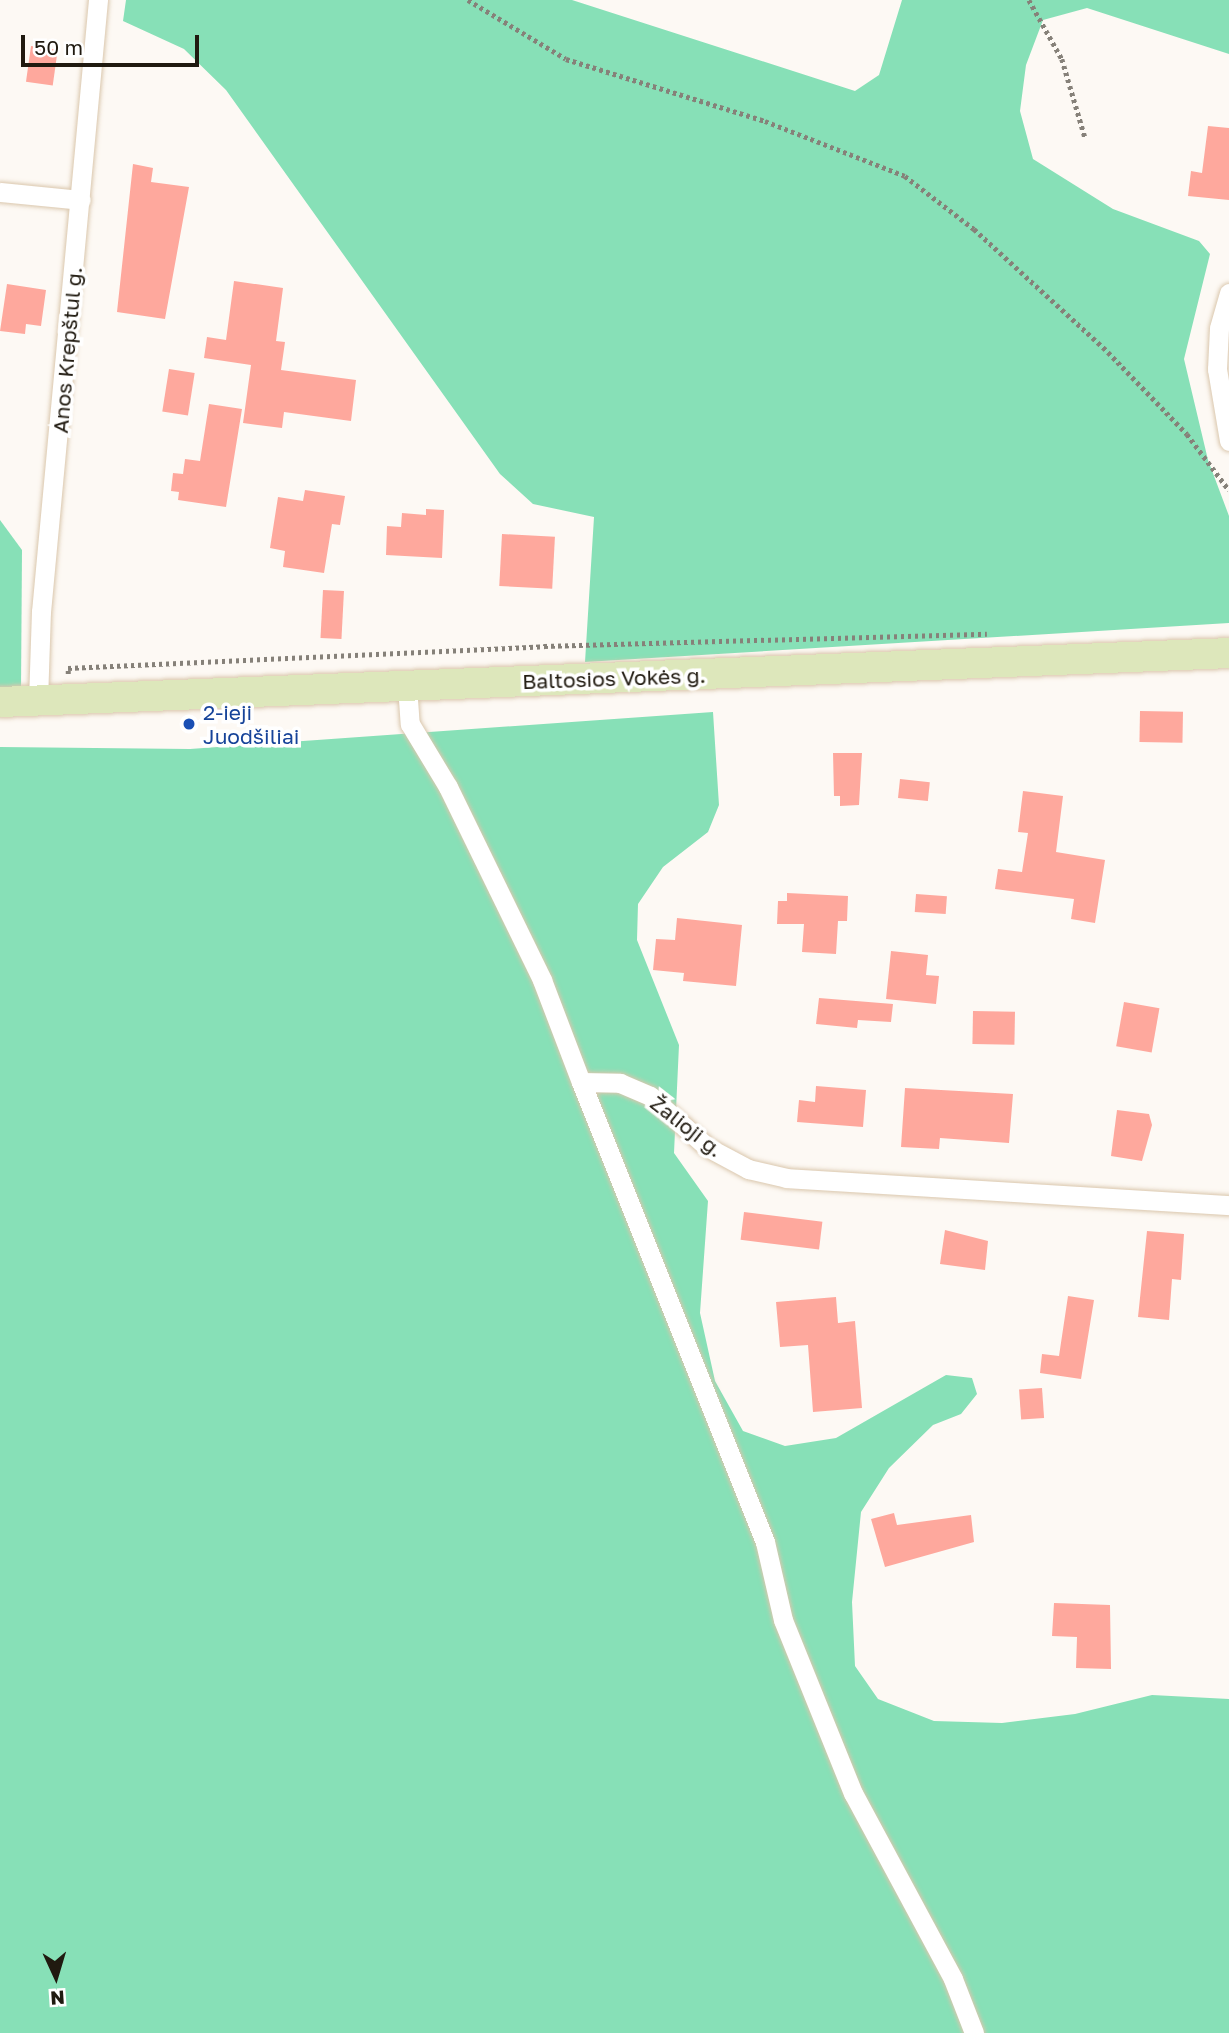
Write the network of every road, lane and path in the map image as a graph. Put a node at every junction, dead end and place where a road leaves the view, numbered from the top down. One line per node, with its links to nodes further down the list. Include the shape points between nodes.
1 (98, 0): 6 (street, Anos Krepštul g.)
2 (468, 0): 9 (path, via 566,59 765,121 905,176 974,229 1108,352 1187,434)
3 (1029, 0): 4 (path, via 1062,59)
4 (1085, 137)
5 (0, 192): 6 (street)
6 (81, 200): 14 (street, Anos Krepštul g., via 41,612)
7 (1229, 293): 8 (street, via 1219,328 1217,369)
8 (1229, 441)
9 (1229, 490)
10 (992, 634): 13 (path, via 68,668)
11 (1229, 653): 12 (main road, Baltosios Vokės g.)
12 (407, 685): 13 (main road, Baltosios Vokės g.); 16 (street, via 410,724 448,787 542,979)
13 (68, 699): 14 (main road, Baltosios Vokės g.)
14 (38, 701): 15 (main road, Baltosios Vokės g.)
15 (0, 702)
16 (581, 1082): 17 (street, Žalioji g., via 621,1083 650,1096 707,1147 748,1170 786,1178); 18 (street, via 765,1542 783,1620 853,1793 953,1979)
17 (1229, 1205)
18 (974, 2033)

